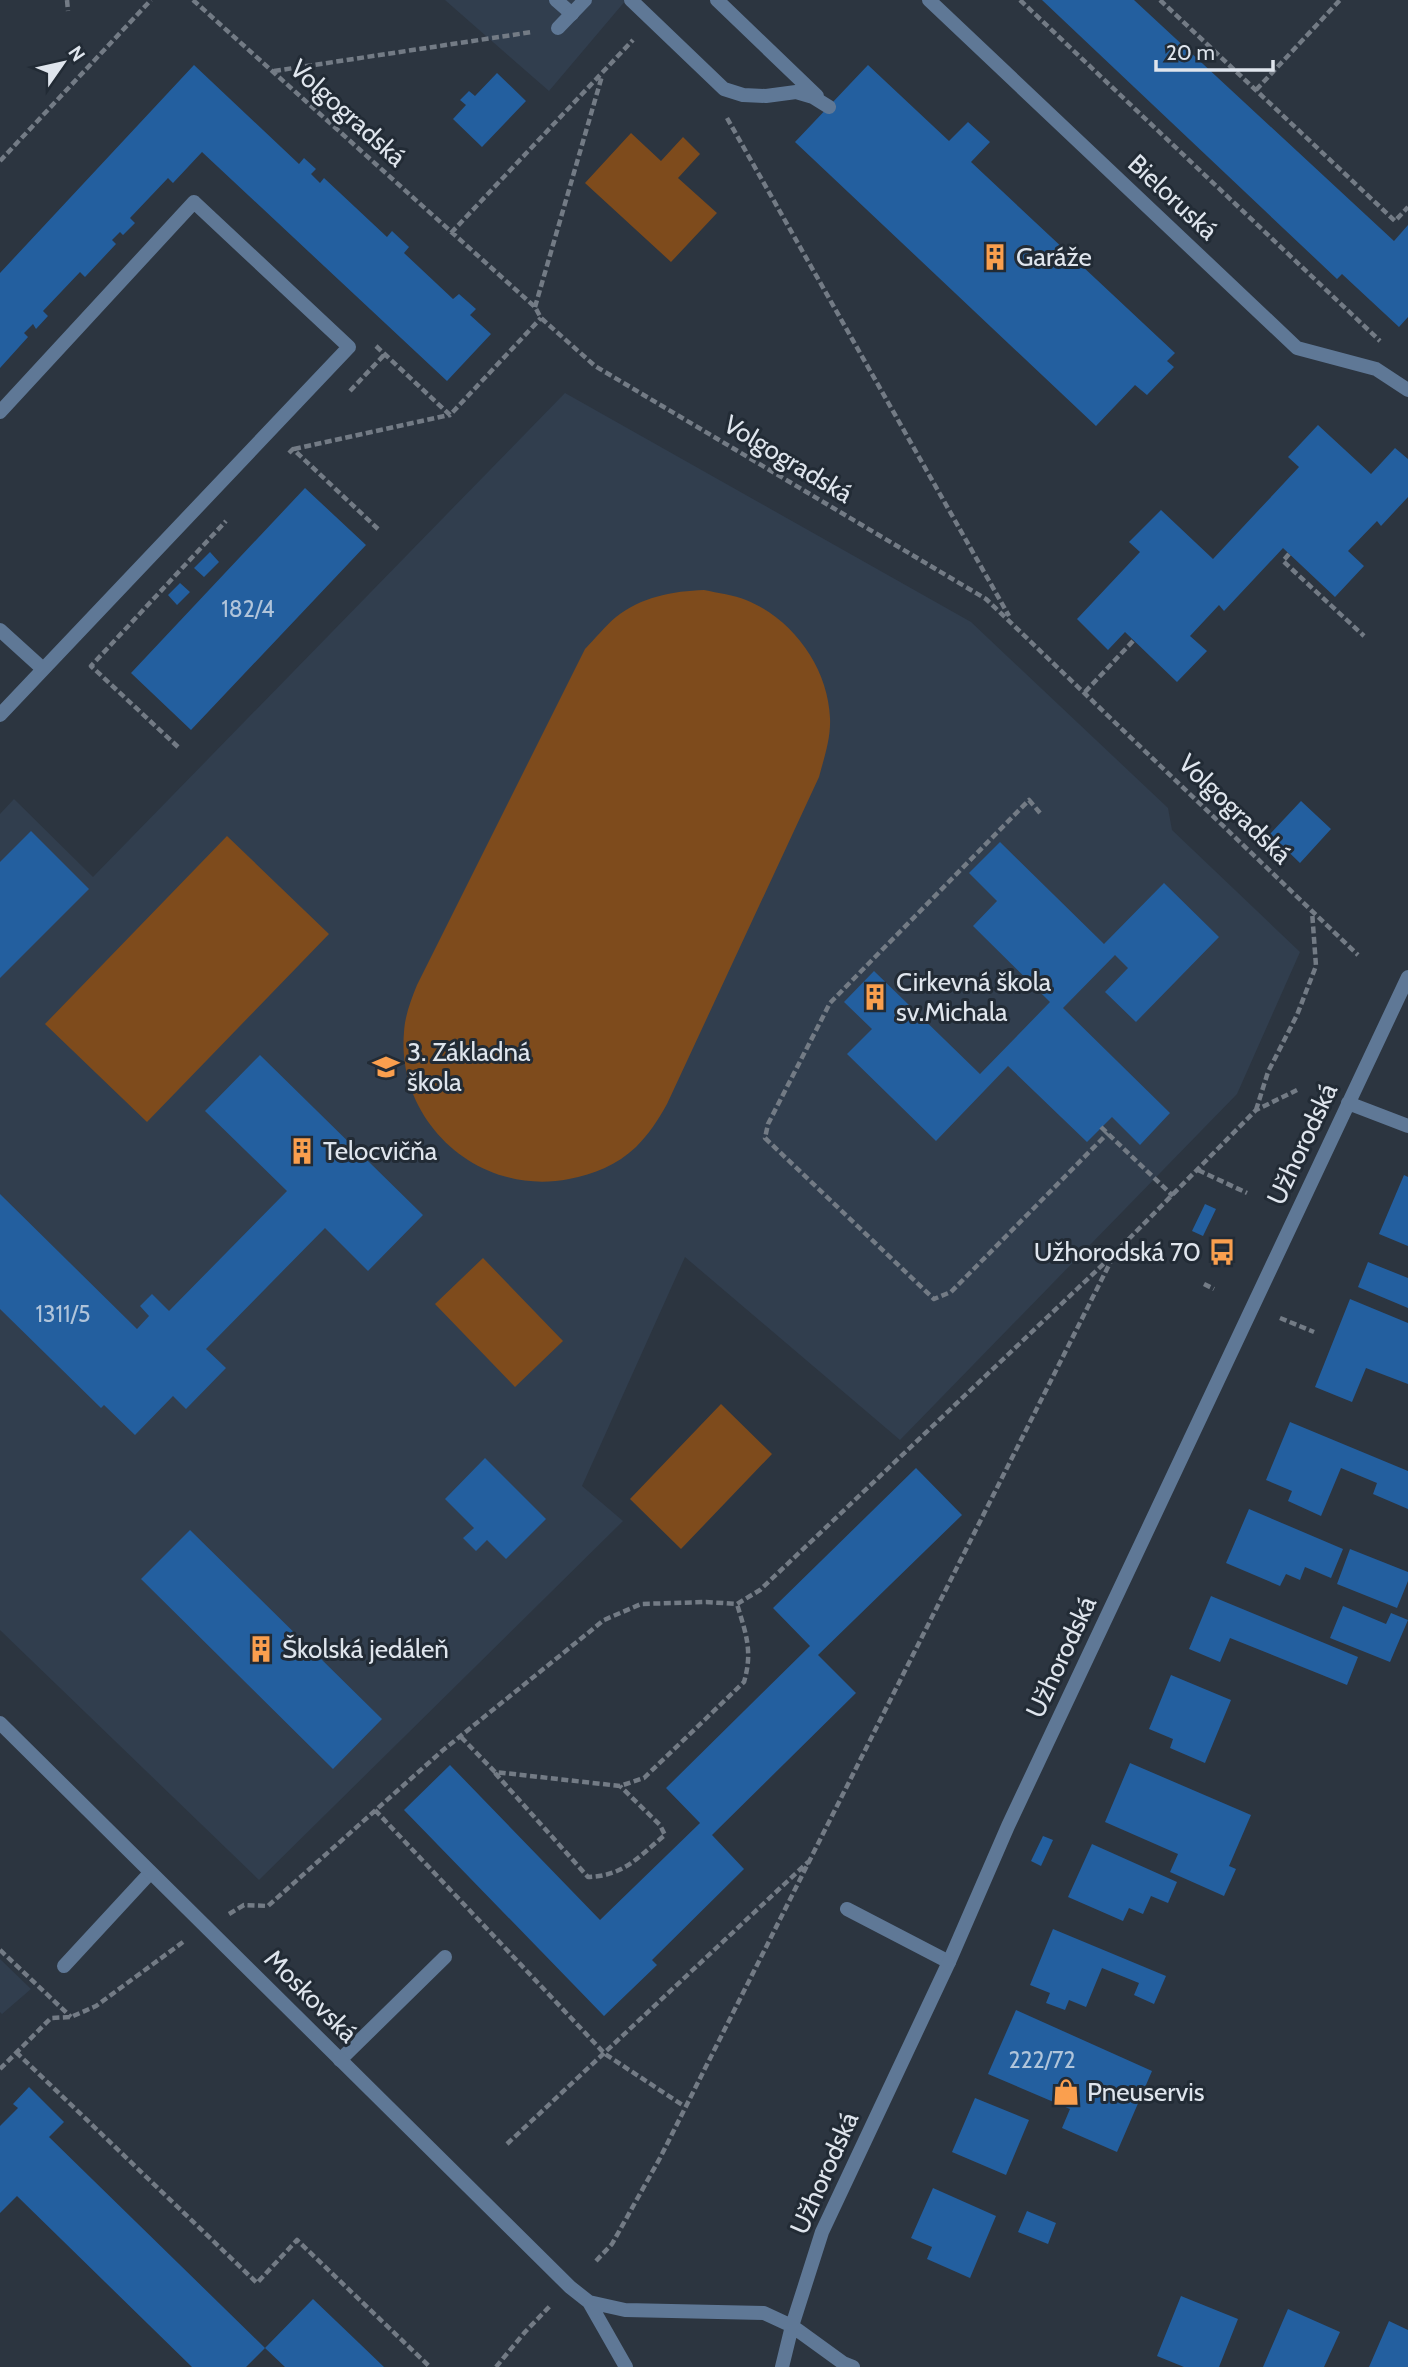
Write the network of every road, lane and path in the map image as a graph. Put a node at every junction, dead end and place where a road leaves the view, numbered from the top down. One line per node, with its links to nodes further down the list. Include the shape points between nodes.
1 (67, 0): 12 (path)
2 (151, 0): 20 (path)
3 (193, 0): 16 (path, Volgogradská)
4 (556, 0): 13 (street)
5 (585, 0): 13 (street)
6 (631, 0): 14 (street)
7 (717, 0): 14 (street, via 829,107 796,92 743,95 724,89)
8 (929, 0): 25 (street, Bieloruská, via 1297,348 1376,369)
9 (1020, 0): 24 (path)
10 (1160, 0): 18 (path)
11 (1340, 0): 18 (path)
12 (68, 11)
13 (572, 14): 15 (street)
14 (652, 20): 17 (path)
15 (558, 28): 16 (path)
16 (273, 71): 22 (path, Volgogradská)
17 (602, 73): 22 (path); 23 (path)
18 (1256, 90): 21 (path, via 1395,221)
19 (721, 107): 33 (path)
20 (0, 161)
21 (1408, 207)
22 (451, 233): 23 (path, Volgogradská)
23 (535, 307): 33 (path, Volgogradská, via 541,318 595,366 986,598)
24 (1388, 349)
25 (1408, 390)
26 (0, 412): 37 (street, via 194,202 349,347)
27 (450, 415): 28 (path)
28 (293, 449): 29 (path); 31 (path)
29 (284, 459)
30 (229, 518): 40 (path, via 91,666)
31 (378, 529)
32 (1289, 555): 35 (path, via 1283,561)
33 (1012, 621): 38 (path, Volgogradská)
34 (0, 630): 37 (street)
35 (1364, 636)
36 (1133, 641): 38 (path)
37 (43, 670): 39 (street)
38 (1085, 692): 42 (path, Volgogradská)
39 (0, 715)
40 (178, 747)
41 (1040, 813): 50 (path, via 1029,800 830,1003 765,1138 934,1299 951,1292)
42 (1312, 910): 43 (path, Volgogradská); 47 (path, via 1316,966 1268,1072)
43 (1358, 955)
44 (1408, 977): 46 (street, Užhorodská)
45 (1297, 1090): 47 (path)
46 (1348, 1104): 48 (street); 71 (street, Užhorodská, via 1020,1801)
47 (1256, 1110): 51 (path)
48 (1408, 1126)
49 (1101, 1128): 50 (path)
50 (1108, 1133): 53 (path)
51 (1198, 1170): 52 (path); 53 (path)
52 (1247, 1193)
53 (1173, 1196): 54 (path)
54 (1115, 1253): 59 (path, via 761,1590); 65 (path)
55 (1204, 1284): 56 (path)
56 (1214, 1289)
57 (1280, 1318): 58 (path)
58 (1314, 1332)
59 (737, 1604): 61 (path, via 641,1604 604,1620); 63 (path, via 749,1643 744,1682 644,1778)
60 (0, 1723): 66 (street, Moskovská)
61 (461, 1737): 62 (path); 64 (path)
62 (495, 1772): 63 (path); 63 (path, via 588,1877 608,1877 665,1835)
63 (620, 1786)
64 (375, 1810): 68 (path, via 268,1906 244,1905); 75 (path)
65 (811, 1858): 75 (path); 78 (path)
66 (150, 1873): 68 (street, Moskovská); 72 (street)
67 (847, 1909): 71 (street)
68 (207, 1928): 73 (path, via 96,2006); 76 (street, Moskovská)
69 (0, 1950): 73 (path)
70 (445, 1957): 76 (street)
71 (949, 1962): 83 (street, Užhorodská, via 822,2232)
72 (64, 1966)
73 (71, 2017): 74 (path, via 51,2018)
74 (16, 2052): 77 (path); 84 (path, via 257,2283 297,2240)
75 (605, 2054): 78 (path); 79 (path)
76 (340, 2060): 81 (street, Moskovská)
77 (0, 2069)
78 (684, 2106): 80 (path, via 612,2244)
79 (507, 2144)
80 (596, 2260)
81 (589, 2302): 83 (street, Moskovská, via 625,2310 764,2313); 86 (street, Moskovská)
82 (551, 2306): 85 (path)
83 (792, 2326): 87 (street, Užhorodská); 88 (street, Moskovská)
84 (430, 2367)
85 (496, 2367)
86 (626, 2367)
87 (782, 2367)
88 (853, 2367)

